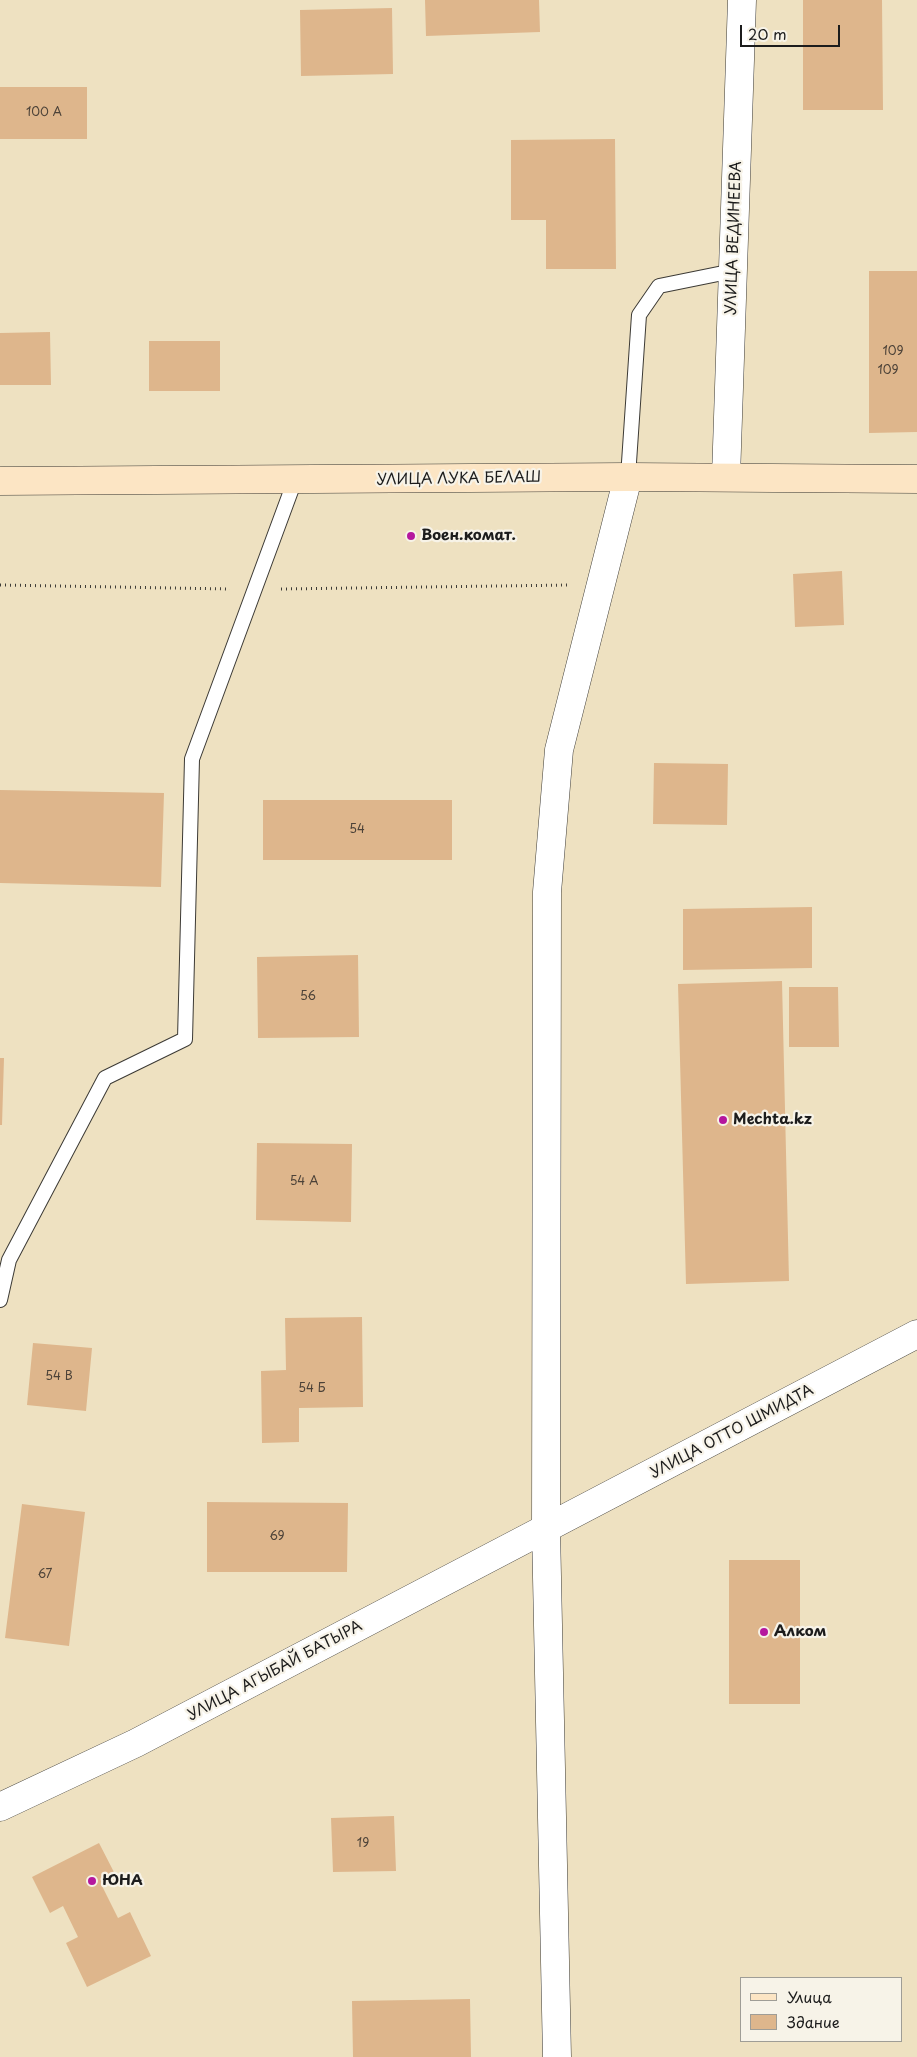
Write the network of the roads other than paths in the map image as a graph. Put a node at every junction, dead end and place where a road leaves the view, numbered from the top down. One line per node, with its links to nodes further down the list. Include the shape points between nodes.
1 (742, 0): 2 (street, УЛИЦА ВЕДИНЕЕВА)
2 (733, 271): 3 (lane, via 659,286 640,315); 4 (street, УЛИЦА ВЕДИНЕЕВА)
3 (628, 477): 4 (main road, УЛИЦА ЛУКА БЕЛАШ); 6 (main road, УЛИЦА ЛУКА БЕЛАШ); 10 (street, via 558,750 547,892)
4 (726, 477): 5 (main road, УЛИЦА ЛУКА БЕЛАШ)
5 (917, 479)
6 (295, 480): 7 (main road, УЛИЦА ЛУКА БЕЛАШ); 8 (lane, via 192,759 184,1039 105,1078 9,1260)
7 (0, 481)
8 (0, 1300)
9 (917, 1334): 10 (street, УЛИЦА ОТТО ШМИДТА)
10 (546, 1529): 11 (street, УЛИЦА АГЫБАЙ БАТЫРА, via 136,1743); 12 (street)
11 (0, 1807)
12 (557, 2057)

